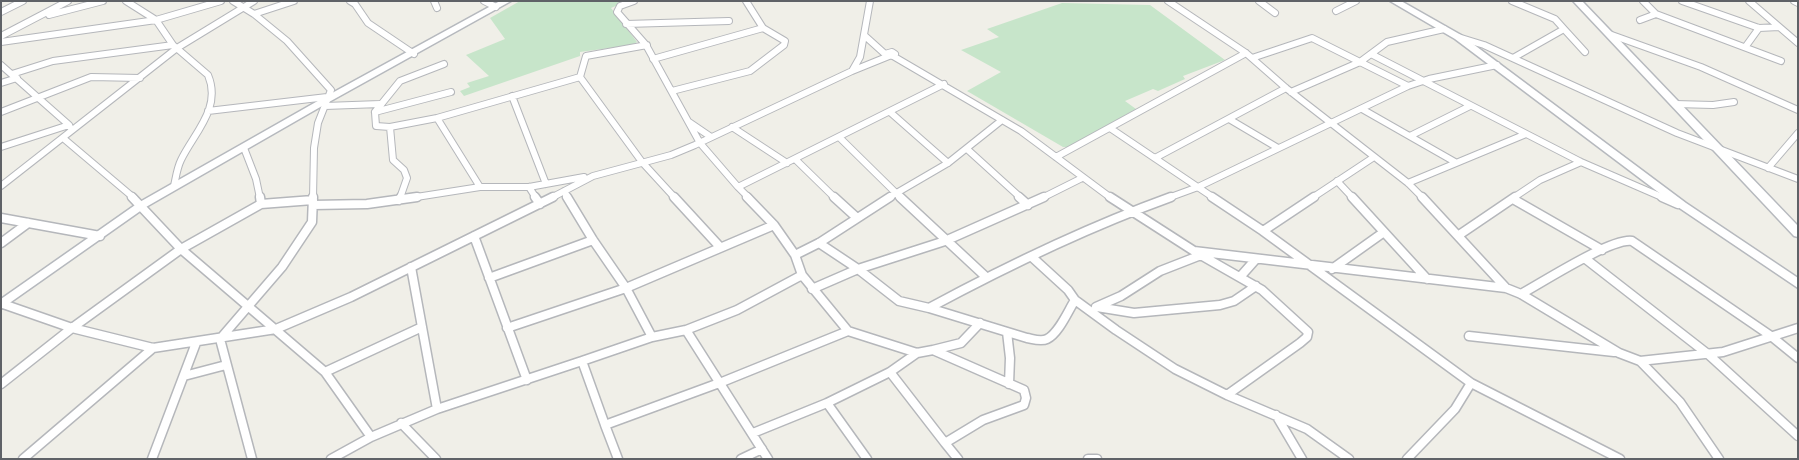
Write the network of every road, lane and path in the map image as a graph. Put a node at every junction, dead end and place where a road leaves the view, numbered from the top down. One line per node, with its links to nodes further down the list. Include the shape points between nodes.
1 (23, 1): 32 (street)
2 (68, 1): 36 (street)
3 (103, 1): 36 (street)
4 (126, 1): 37 (street)
5 (221, 1): 37 (street)
6 (233, 1): 29 (street)
7 (254, 1): 29 (street)
8 (294, 1): 34 (street)
9 (350, 1): 56 (street, via 368,23)
10 (434, 1): 30 (street)
11 (484, 1): 28 (street)
12 (507, 1): 28 (main road)
13 (634, 1): 40 (street, via 617,9)
14 (746, 1): 42 (street)
15 (870, 1): 48 (street)
16 (1168, 1): 58 (street)
17 (1259, 1): 33 (street)
18 (1356, 1): 31 (street)
19 (1386, 1): 45 (main road)
20 (1394, 1): 45 (main road)
21 (1513, 1): 44 (street, via 1555,19)
22 (1577, 1): 46 (main road)
23 (1643, 1): 35 (street)
24 (1682, 1): 43 (street)
25 (1749, 1): 41 (street)
26 (1794, 1): 27 (street)
27 (1798, 3)
28 (496, 7): 56 (main road)
29 (241, 8): 34 (street); 52 (street)
30 (437, 8)
31 (1336, 10)
32 (1, 12)
33 (1275, 13)
34 (254, 14): 79 (street, via 286,41 329,87 331,90)
35 (1656, 14): 38 (street); 53 (street)
36 (36, 18): 47 (street)
37 (156, 20): 50 (street); 52 (street)
38 (1640, 20)
39 (729, 21): 40 (street)
40 (626, 24): 51 (street)
41 (1779, 27): 43 (street); 49 (street)
42 (763, 28): 60 (street); 75 (street, via 786,43 758,67)
43 (1759, 28): 53 (street)
44 (1564, 29): 54 (street); 59 (street)
45 (1449, 32): 57 (street, via 1387,42); 59 (street); 65 (main road)
46 (1609, 34): 82 (main road); 85 (street)
47 (1, 36)
48 (865, 36): 55 (street); 66 (street, via 860,57)
49 (1796, 40)
50 (1, 42)
51 (647, 44): 60 (street); 68 (street, via 586,56)
52 (175, 46): 67 (street, via 59,60); 69 (street); 88 (street, via 212,82)
53 (1746, 46): 62 (street)
54 (1585, 52)
55 (887, 53): 66 (street); 72 (street)
56 (414, 54): 79 (main road)
57 (1371, 54): 61 (street); 70 (street)
58 (1249, 56): 61 (street, via 1309,37); 74 (street); 100 (street)
59 (1512, 58): 111 (street)
60 (652, 59): 75 (street)
61 (1360, 62): 73 (street); 74 (street)
62 (1781, 62)
63 (444, 64): 81 (street, via 405,78)
64 (1, 65): 67 (street)
65 (1497, 65): 70 (street); 144 (main road)
66 (852, 70): 98 (street)
67 (15, 76): 71 (street); 77 (street)
68 (580, 77): 78 (street); 117 (street)
69 (140, 78): 77 (street, via 91,77); 99 (street)
70 (1424, 81): 73 (street); 84 (street)
71 (1, 83)
72 (944, 84): 91 (street); 95 (street)
73 (1408, 86): 86 (street)
74 (1289, 90): 93 (street); 96 (street)
75 (672, 91): 94 (street)
76 (451, 92): 90 (street)
77 (38, 96): 89 (street); 99 (street)
78 (512, 96): 92 (street); 128 (street)
79 (326, 101): 81 (street); 88 (street); 109 (main road); 139 (street, via 314,148)
80 (1734, 102): 82 (street)
81 (380, 104): 90 (street)
82 (1675, 104): 111 (main road)
83 (1798, 104): 85 (street)
84 (1470, 106): 102 (street); 103 (street)
85 (1788, 106): 87 (street)
86 (1362, 109): 96 (street); 103 (street)
87 (1798, 110)
88 (208, 111): 130 (street, via 199,134 181,160)
89 (1, 112)
90 (375, 112): 97 (street, via 376,126)
91 (890, 112): 105 (street); 121 (street)
92 (437, 118): 97 (street); 131 (street)
93 (1229, 119): 110 (street); 115 (street)
94 (686, 120): 104 (street); 107 (street)
95 (1002, 120): 112 (street); 113 (street)
96 (1331, 122): 110 (street); 114 (street)
97 (390, 127): 138 (street, via 393,160 407,174 408,183)
98 (732, 127): 104 (street); 120 (street)
99 (71, 128): 106 (street); 108 (street)
100 (1110, 128): 113 (street); 115 (street)
101 (1798, 133): 122 (street)
102 (1526, 134): 118 (street); 119 (street)
103 (1410, 136): 118 (street)
104 (711, 137): 107 (street)
105 (839, 137): 116 (street); 136 (street)
106 (63, 138): 129 (street); 142 (street)
107 (700, 143): 117 (street); 133 (street)
108 (1, 147)
109 (244, 148): 130 (main road); 140 (street, via 252,165)
110 (1278, 148): 134 (street)
111 (1716, 148): 122 (street); 150 (main road)
112 (967, 149): 121 (street); 143 (street)
113 (1056, 157): 124 (street)
114 (1374, 157): 126 (street); 127 (street)
115 (1155, 158): 134 (street)
116 (795, 159): 120 (street); 146 (street)
117 (642, 162): 123 (street); 161 (street)
118 (1455, 162): 127 (street)
119 (1582, 162): 137 (street, via 1540,180); 144 (street)
120 (787, 163): 133 (street)
121 (948, 163): 136 (street)
122 (1768, 168): 125 (street)
123 (594, 176): 128 (street); 135 (street)
124 (1082, 178): 143 (street); 145 (street)
125 (1798, 179)
126 (1338, 181): 151 (street); 152 (street)
127 (1408, 183): 154 (street)
128 (546, 184): 132 (street)
129 (1, 186)
130 (174, 186): 142 (main road)
131 (480, 187): 132 (street); 138 (street)
132 (530, 187): 141 (street)
133 (738, 187): 149 (street)
134 (1198, 187): 145 (street); 151 (street)
135 (564, 191): 141 (street); 157 (street)
136 (896, 192): 146 (street); 158 (street)
137 (1513, 199): 154 (street); 163 (street)
138 (399, 200): 139 (street, via 343,206)
139 (314, 202): 140 (street); 188 (street, via 312,222 302,240)
140 (261, 204): 162 (street)
141 (540, 204): 156 (street)
142 (142, 205): 155 (main road); 162 (street)
143 (1028, 205): 158 (street)
144 (1682, 206): 171 (main road)
145 (1130, 212): 164 (street); 166 (street)
146 (856, 217): 159 (street)
147 (1, 218): 148 (street)
148 (28, 223): 155 (street); 160 (street)
149 (774, 225): 161 (street); 165 (street)
150 (1794, 225): 153 (main road)
151 (1263, 231): 169 (street)
152 (1384, 232): 173 (street); 179 (street)
153 (1798, 233)
154 (1459, 235): 184 (street)
155 (100, 236): 187 (main road)
156 (474, 236): 170 (street); 177 (street)
157 (593, 240): 177 (street); 182 (street)
158 (945, 241): 172 (street); 175 (street)
159 (818, 242): 165 (street); 172 (street)
160 (1, 244)
161 (720, 247): 182 (street)
162 (181, 249): 188 (street); 193 (street)
163 (1602, 250): 168 (street); 201 (street, via 1624,240 1636,242)
164 (1198, 253): 167 (street); 176 (street); 190 (street)
165 (795, 254): 174 (street)
166 (1032, 258): 175 (street); 186 (street)
167 (1256, 259): 169 (street); 176 (street)
168 (1587, 260): 185 (street, via 1570,265); 209 (street)
169 (1310, 266): 173 (street); 219 (street)
170 (411, 267): 192 (street); 196 (street)
171 (1772, 267): 178 (main road); 180 (main road)
172 (858, 269): 183 (street); 189 (street, via 899,301)
173 (1332, 269): 179 (street)
174 (802, 275): 183 (street); 197 (street, via 737,310)
175 (986, 277): 189 (street)
176 (1240, 277): 181 (street)
177 (489, 278): 194 (street)
178 (1798, 278)
179 (1426, 280): 184 (street)
180 (1798, 284)
181 (1256, 286): 190 (street, via 1234,301 1220,305 1134,313); 222 (street, via 1307,329 1307,337)
182 (626, 288): 194 (street); 202 (street)
183 (812, 288): 198 (street)
184 (1506, 288): 185 (street)
185 (1521, 294): 208 (street)
186 (1075, 300): 190 (street); 199 (street, via 1047,338 1027,338)
187 (2, 304): 193 (street)
188 (248, 306): 196 (street); 203 (street)
189 (929, 308): 191 (street)
190 (1093, 308): 222 (street, via 1176,369)
191 (980, 324): 199 (street); 206 (street, via 960,343)
192 (422, 327): 214 (street); 224 (street)
193 (72, 328): 205 (street); 220 (street)
194 (507, 328): 217 (street)
195 (1798, 328): 201 (street)
196 (276, 330): 203 (street); 214 (street)
197 (686, 330): 202 (street); 218 (street)
198 (848, 331): 207 (street); 218 (street)
199 (1007, 332): 221 (street)
200 (1469, 336): 208 (street)
201 (1771, 336): 209 (street); 210 (street)
202 (652, 337): 211 (street)
203 (220, 339): 204 (street); 213 (street)
204 (196, 343): 205 (street); 216 (street)
205 (154, 348): 233 (street)
206 (933, 350): 207 (street); 221 (street)
207 (917, 353): 215 (street)
208 (1619, 353): 212 (street)
209 (1709, 355): 212 (street); 229 (street)
210 (1798, 358)
211 (582, 361): 217 (street); 227 (street)
212 (1640, 362): 249 (street, via 1680,402)
213 (226, 365): 216 (street); 235 (street)
214 (325, 372): 230 (street)
215 (890, 372): 223 (street); 231 (street)
216 (184, 376): 234 (street)
217 (527, 380): 224 (street)
218 (722, 382): 227 (street); 228 (street)
219 (1471, 383): 247 (street, via 1455,409); 248 (street)
220 (1, 384)
221 (1009, 384): 231 (street, via 1024,390 1024,405 984,420)
222 (1227, 395): 225 (street)
223 (827, 403): 228 (street); 241 (street)
224 (437, 409): 226 (street)
225 (1276, 414): 245 (street); 246 (street, via 1330,441)
226 (401, 423): 230 (street); 237 (street)
227 (605, 425): 238 (street)
228 (753, 433): 232 (street)
229 (1798, 436)
230 (371, 437): 236 (street)
231 (945, 443): 242 (street)
232 (762, 449): 239 (street); 240 (street)
233 (22, 459)
234 (152, 459)
235 (252, 459)
236 (331, 459)
237 (436, 459)
238 (618, 459)
239 (741, 459)
240 (768, 459)
241 (867, 459)
242 (958, 459)
243 (1088, 459): 244 (street)
244 (1097, 459)
245 (1302, 459)
246 (1349, 459)
247 (1407, 459)
248 (1620, 459)
249 (1719, 459)

